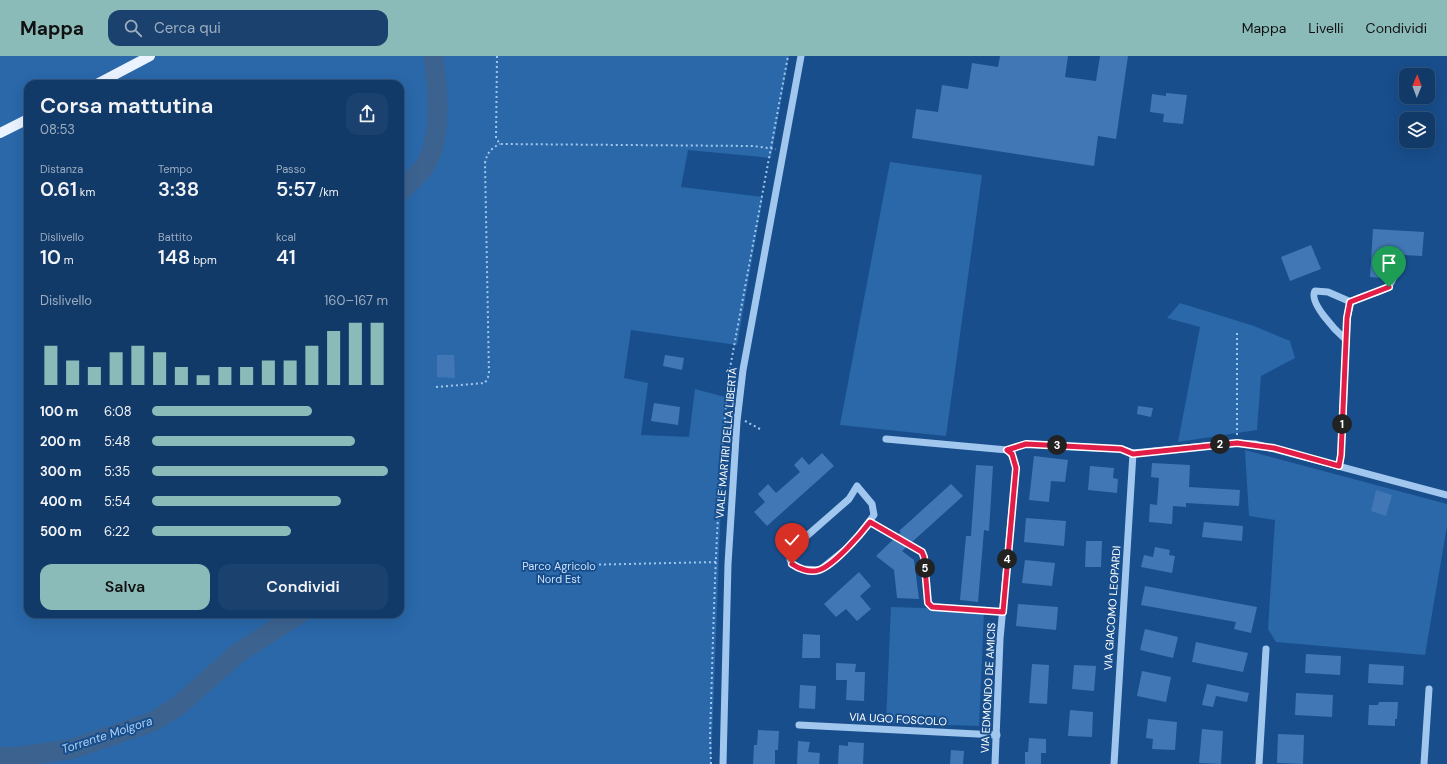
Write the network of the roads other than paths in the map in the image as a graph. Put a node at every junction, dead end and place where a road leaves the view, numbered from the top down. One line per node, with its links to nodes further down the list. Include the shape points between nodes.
1 (150, 56): 3 (main road)
2 (801, 56): 19 (street, VIALE MARTIRI DELLA LIBERTÀ, via 744,363 737,417 728,564)
3 (105, 80)
4 (24, 121): 5 (main road)
5 (0, 133)
6 (1396, 265): 7 (street, via 1395,278 1389,287)
7 (1350, 302): 8 (street); 8 (street, via 1321,290 1313,294 1313,299 1324,316)
8 (1345, 339): 12 (street)
9 (886, 439): 10 (street)
10 (1007, 450): 11 (street, via 1026,444 1121,449); 18 (street, VIA EDMONDO DE AMICIS, via 1012,454 1016,468 1003,612)
11 (1133, 454): 12 (street, via 1237,443 1274,448); 21 (street, VIA GIACOMO LEOPARDI)
12 (1339, 466): 13 (street)
13 (1447, 495)
14 (870, 522): 14 (street, via 874,509 857,486 848,499 793,548 790,560 792,564 802,569 820,570 852,544)
15 (1266, 649): 22 (street)
16 (1428, 689): 23 (street)
17 (799, 725): 18 (street, VIA UGO FOSCOLO)
18 (997, 735): 20 (street, VIA EDMONDO DE AMICIS)
19 (723, 764)
20 (995, 764)
21 (1114, 764)
22 (1259, 764)
23 (1424, 764)

